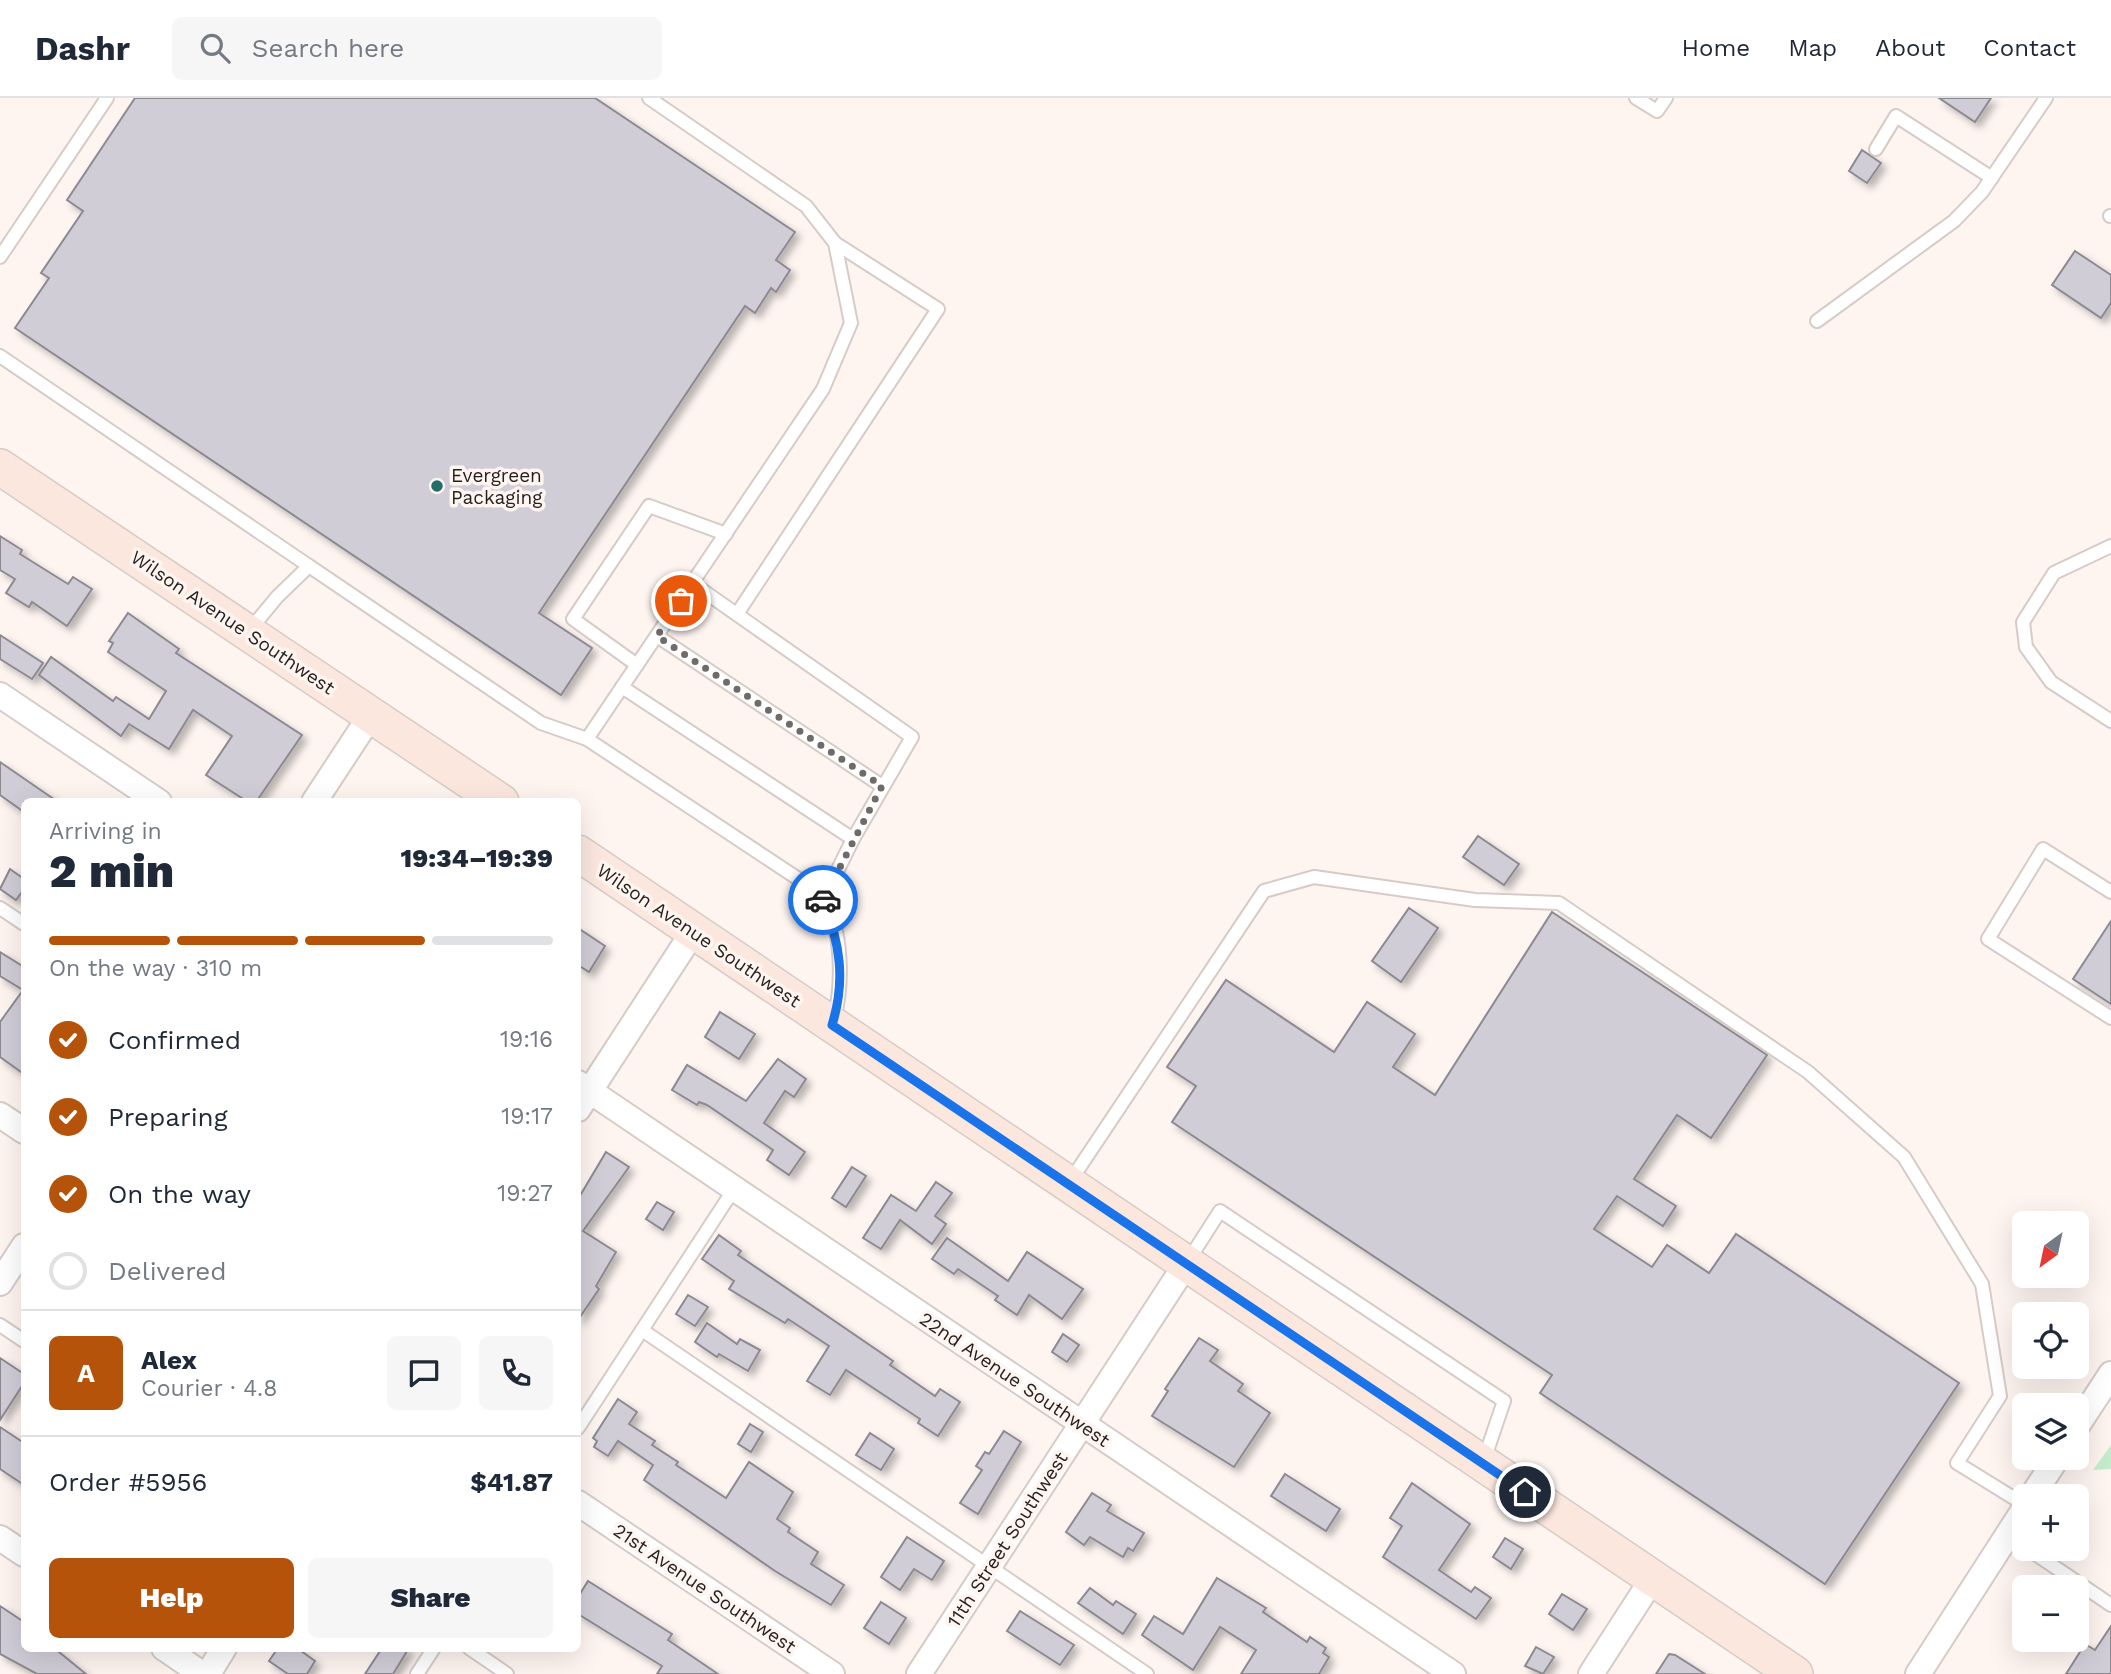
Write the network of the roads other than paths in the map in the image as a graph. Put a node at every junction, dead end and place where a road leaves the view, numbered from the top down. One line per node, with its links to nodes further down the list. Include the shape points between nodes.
1 (107, 98): 9 (lane)
2 (649, 98): 8 (lane, via 806,206)
3 (1636, 98): 4 (lane, via 1657,111)
4 (1666, 98)
5 (2046, 98): 7 (lane)
6 (1876, 149): 7 (lane, via 1896,116)
7 (1992, 178): 10 (lane, via 1954,221 1923,247)
8 (835, 243): 13 (lane, via 851,323 843,347 823,389); 17 (lane, via 938,309)
9 (0, 257)
10 (1817, 321)
11 (0, 356): 15 (lane)
12 (0, 467): 18 (main road, Wilson Avenue Southwest)
13 (726, 534): 16 (lane); 20 (lane, via 649,506 618,551 573,620)
14 (2111, 546): 24 (lane, via 2054,573 2023,622 2025,647 2051,682)
15 (309, 566): 18 (lane); 25 (lane, via 541,723)
16 (692, 583): 17 (lane); 19 (lane)
17 (737, 614): 26 (lane, via 912,737)
18 (248, 632): 23 (main road, Wilson Avenue Southwest)
19 (657, 636): 20 (lane); 26 (lane)
20 (637, 665): 21 (lane)
21 (622, 687): 25 (lane); 30 (lane)
22 (0, 695): 27 (street)
23 (371, 715): 28 (street); 29 (main road, Wilson Avenue Southwest)
24 (2111, 721)
25 (587, 739): 33 (lane, via 806,884)
26 (882, 786): 30 (lane)
27 (153, 798)
28 (317, 798)
29 (495, 798)
30 (853, 839): 33 (lane)
31 (581, 855): 36 (main road, Wilson Avenue Southwest)
32 (2111, 892): 37 (lane, via 2043,849 1987,939)
33 (823, 900): 38 (lane, via 838,938 840,1000)
34 (0, 908): 35 (lane)
35 (21, 923)
36 (694, 932): 38 (main road, Wilson Avenue Southwest); 39 (street)
37 (2111, 1018)
38 (832, 1025): 42 (main road, Wilson Avenue Southwest)
39 (581, 1094): 43 (street, 22nd Avenue Southwest)
40 (0, 1115): 41 (street)
41 (21, 1129)
42 (1068, 1184): 45 (main road, Wilson Avenue Southwest); 55 (lane, via 1264,891 1314,877 1475,900 1559,903 1808,1072 1904,1157 1982,1284 2000,1396 1957,1463)
43 (734, 1189): 48 (lane); 53 (street, 22nd Avenue Southwest)
44 (21, 1251): 46 (street)
45 (1186, 1264): 53 (street, 11th Street Southwest); 54 (main road, Wilson Avenue Southwest); 54 (lane, via 1220,1210 1493,1393 1504,1401)
46 (0, 1283)
47 (0, 1325): 49 (lane)
48 (642, 1329): 52 (lane); 61 (lane)
49 (21, 1339)
50 (2111, 1374): 51 (street)
51 (2089, 1408)
52 (581, 1423)
53 (1082, 1424): 61 (street, 11th Street Southwest); 75 (street, 22nd Avenue Southwest)
54 (1482, 1463): 62 (main road, Wilson Avenue Southwest)
55 (2012, 1499)
56 (581, 1505): 72 (street, 21st Avenue Southwest)
57 (0, 1538): 58 (street)
58 (21, 1553)
59 (2012, 1554): 78 (street)
60 (2045, 1561): 63 (lane)
61 (989, 1566): 73 (street, 11th Street Southwest); 74 (lane)
62 (1653, 1578): 76 (street); 77 (main road, Wilson Avenue Southwest)
63 (2111, 1605)
64 (170, 1652): 68 (street)
65 (222, 1652): 69 (street)
66 (431, 1652): 70 (lane)
67 (475, 1652): 71 (lane)
68 (202, 1674)
69 (208, 1674)
70 (417, 1674)
71 (507, 1674)
72 (832, 1674)
73 (919, 1674)
74 (1147, 1674)
75 (1452, 1674)
76 (1591, 1674)
77 (1795, 1674)
78 (1918, 1674)

